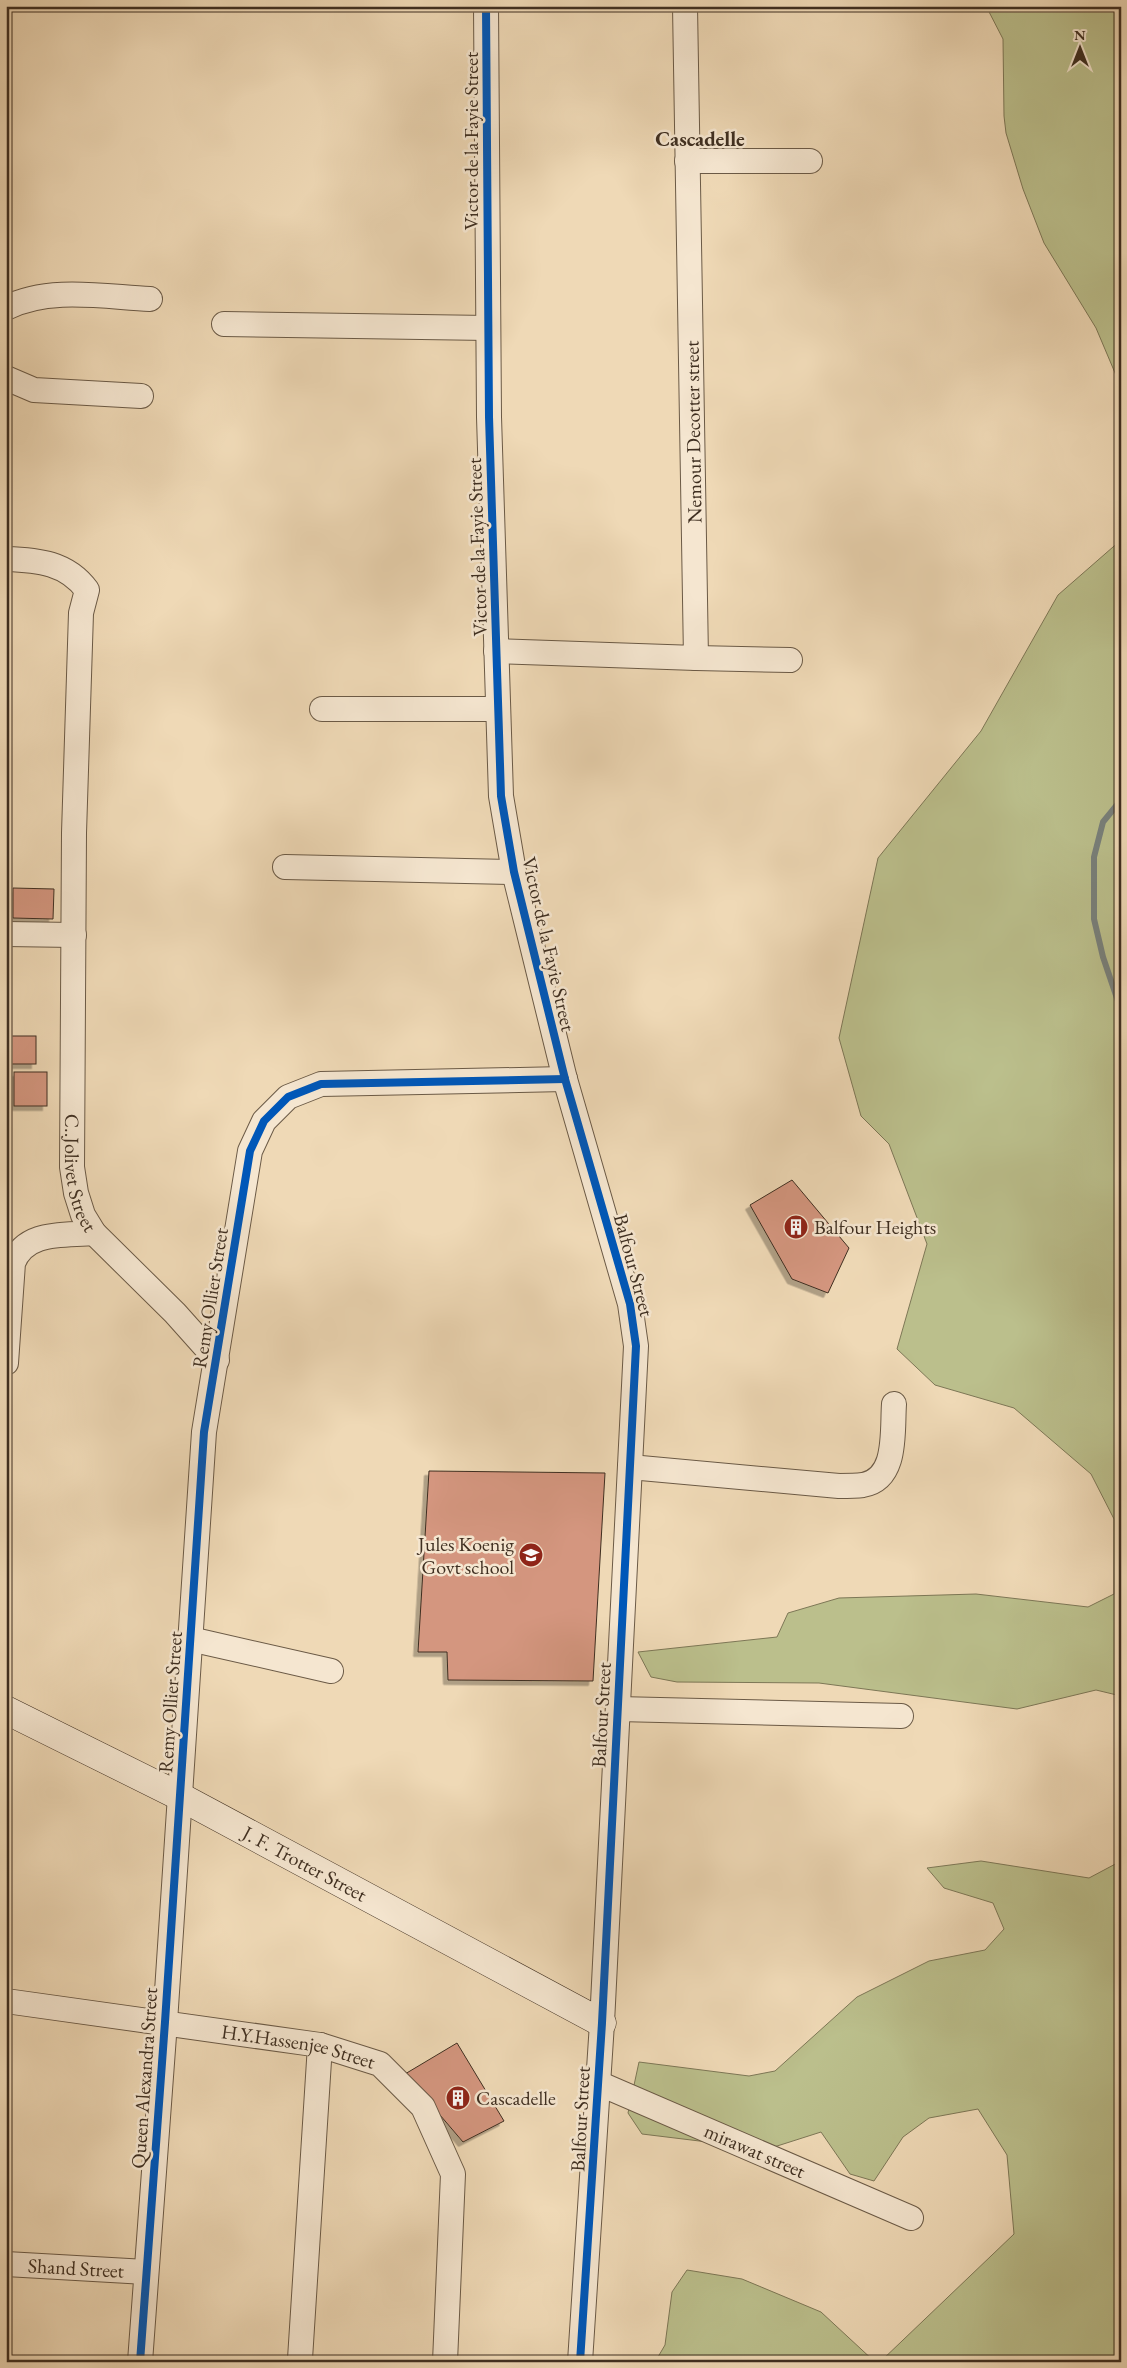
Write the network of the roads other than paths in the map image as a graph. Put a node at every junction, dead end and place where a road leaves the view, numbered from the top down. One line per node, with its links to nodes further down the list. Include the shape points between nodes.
1 (486, 6): 8 (street, Victor de la Fayie Street)
2 (685, 6): 3 (street, Nemour Decotter street)
3 (687, 161): 4 (street); 13 (street, Nemour Decotter street)
4 (810, 161)
5 (150, 299): 6 (street, via 69,295 21,300)
6 (6, 308)
7 (224, 324): 8 (street)
8 (488, 328): 12 (street, Victor de la Fayie Street)
9 (6, 378): 10 (street, via 34,390)
10 (141, 396)
11 (6, 559): 20 (street, C..Jolivet Street, via 56,565 77,577 87,590 81,613)
12 (496, 651): 13 (street); 16 (street, Victor de la Fayie Street)
13 (696, 658): 14 (street)
14 (790, 660)
15 (322, 709): 16 (street)
16 (498, 709): 18 (street, Victor de la Fayie Street, via 501,796)
17 (286, 866): 18 (street)
18 (514, 872): 21 (street, Victor de la Fayie Street)
19 (6, 934): 20 (street)
20 (74, 935): 22 (street, C..Jolivet Street, via 72,1167 83,1215)
21 (565, 1079): 23 (street, Remy Ollier Street, via 321,1084 288,1097 264,1121 250,1152); 26 (street, Balfour Street, via 630,1304 636,1346)
22 (94, 1234): 23 (street, C..Jolivet Street, via 175,1313); 24 (street, via 38,1239 18,1252 13,1263)
23 (217, 1360): 27 (street, Remy Ollier Street, via 204,1432)
24 (6, 1363)
25 (894, 1404): 26 (street, via 890,1458 882,1475 864,1485 839,1486)
26 (630, 1467): 29 (street, Balfour Street)
27 (190, 1639): 28 (street); 32 (street, Remy Ollier Street)
28 (331, 1671)
29 (618, 1709): 31 (street); 35 (street, Balfour Street)
30 (6, 1710): 32 (street, J. F. Trotter Street)
31 (901, 1716)
32 (179, 1796): 34 (street, Queen Alexandra Street); 35 (street, J. F. Trotter Street)
33 (6, 2001): 34 (street, H.Y.Hassenjee Street)
34 (165, 2022): 36 (street, H.Y.Hassenjee Street); 40 (street, Queen Alexandra Street)
35 (602, 2024): 37 (street, Balfour Street)
36 (320, 2045): 41 (street); 43 (street, H.Y.Hassenjee Street, via 380,2064 423,2106 453,2174)
37 (598, 2083): 38 (street, mirawat street); 44 (street, Balfour Street)
38 (911, 2218)
39 (6, 2264): 40 (street, Shand Street)
40 (146, 2272): 42 (street, Queen Alexandra Street)
41 (300, 2359)
42 (140, 2362)
43 (444, 2362)
44 (580, 2362)

